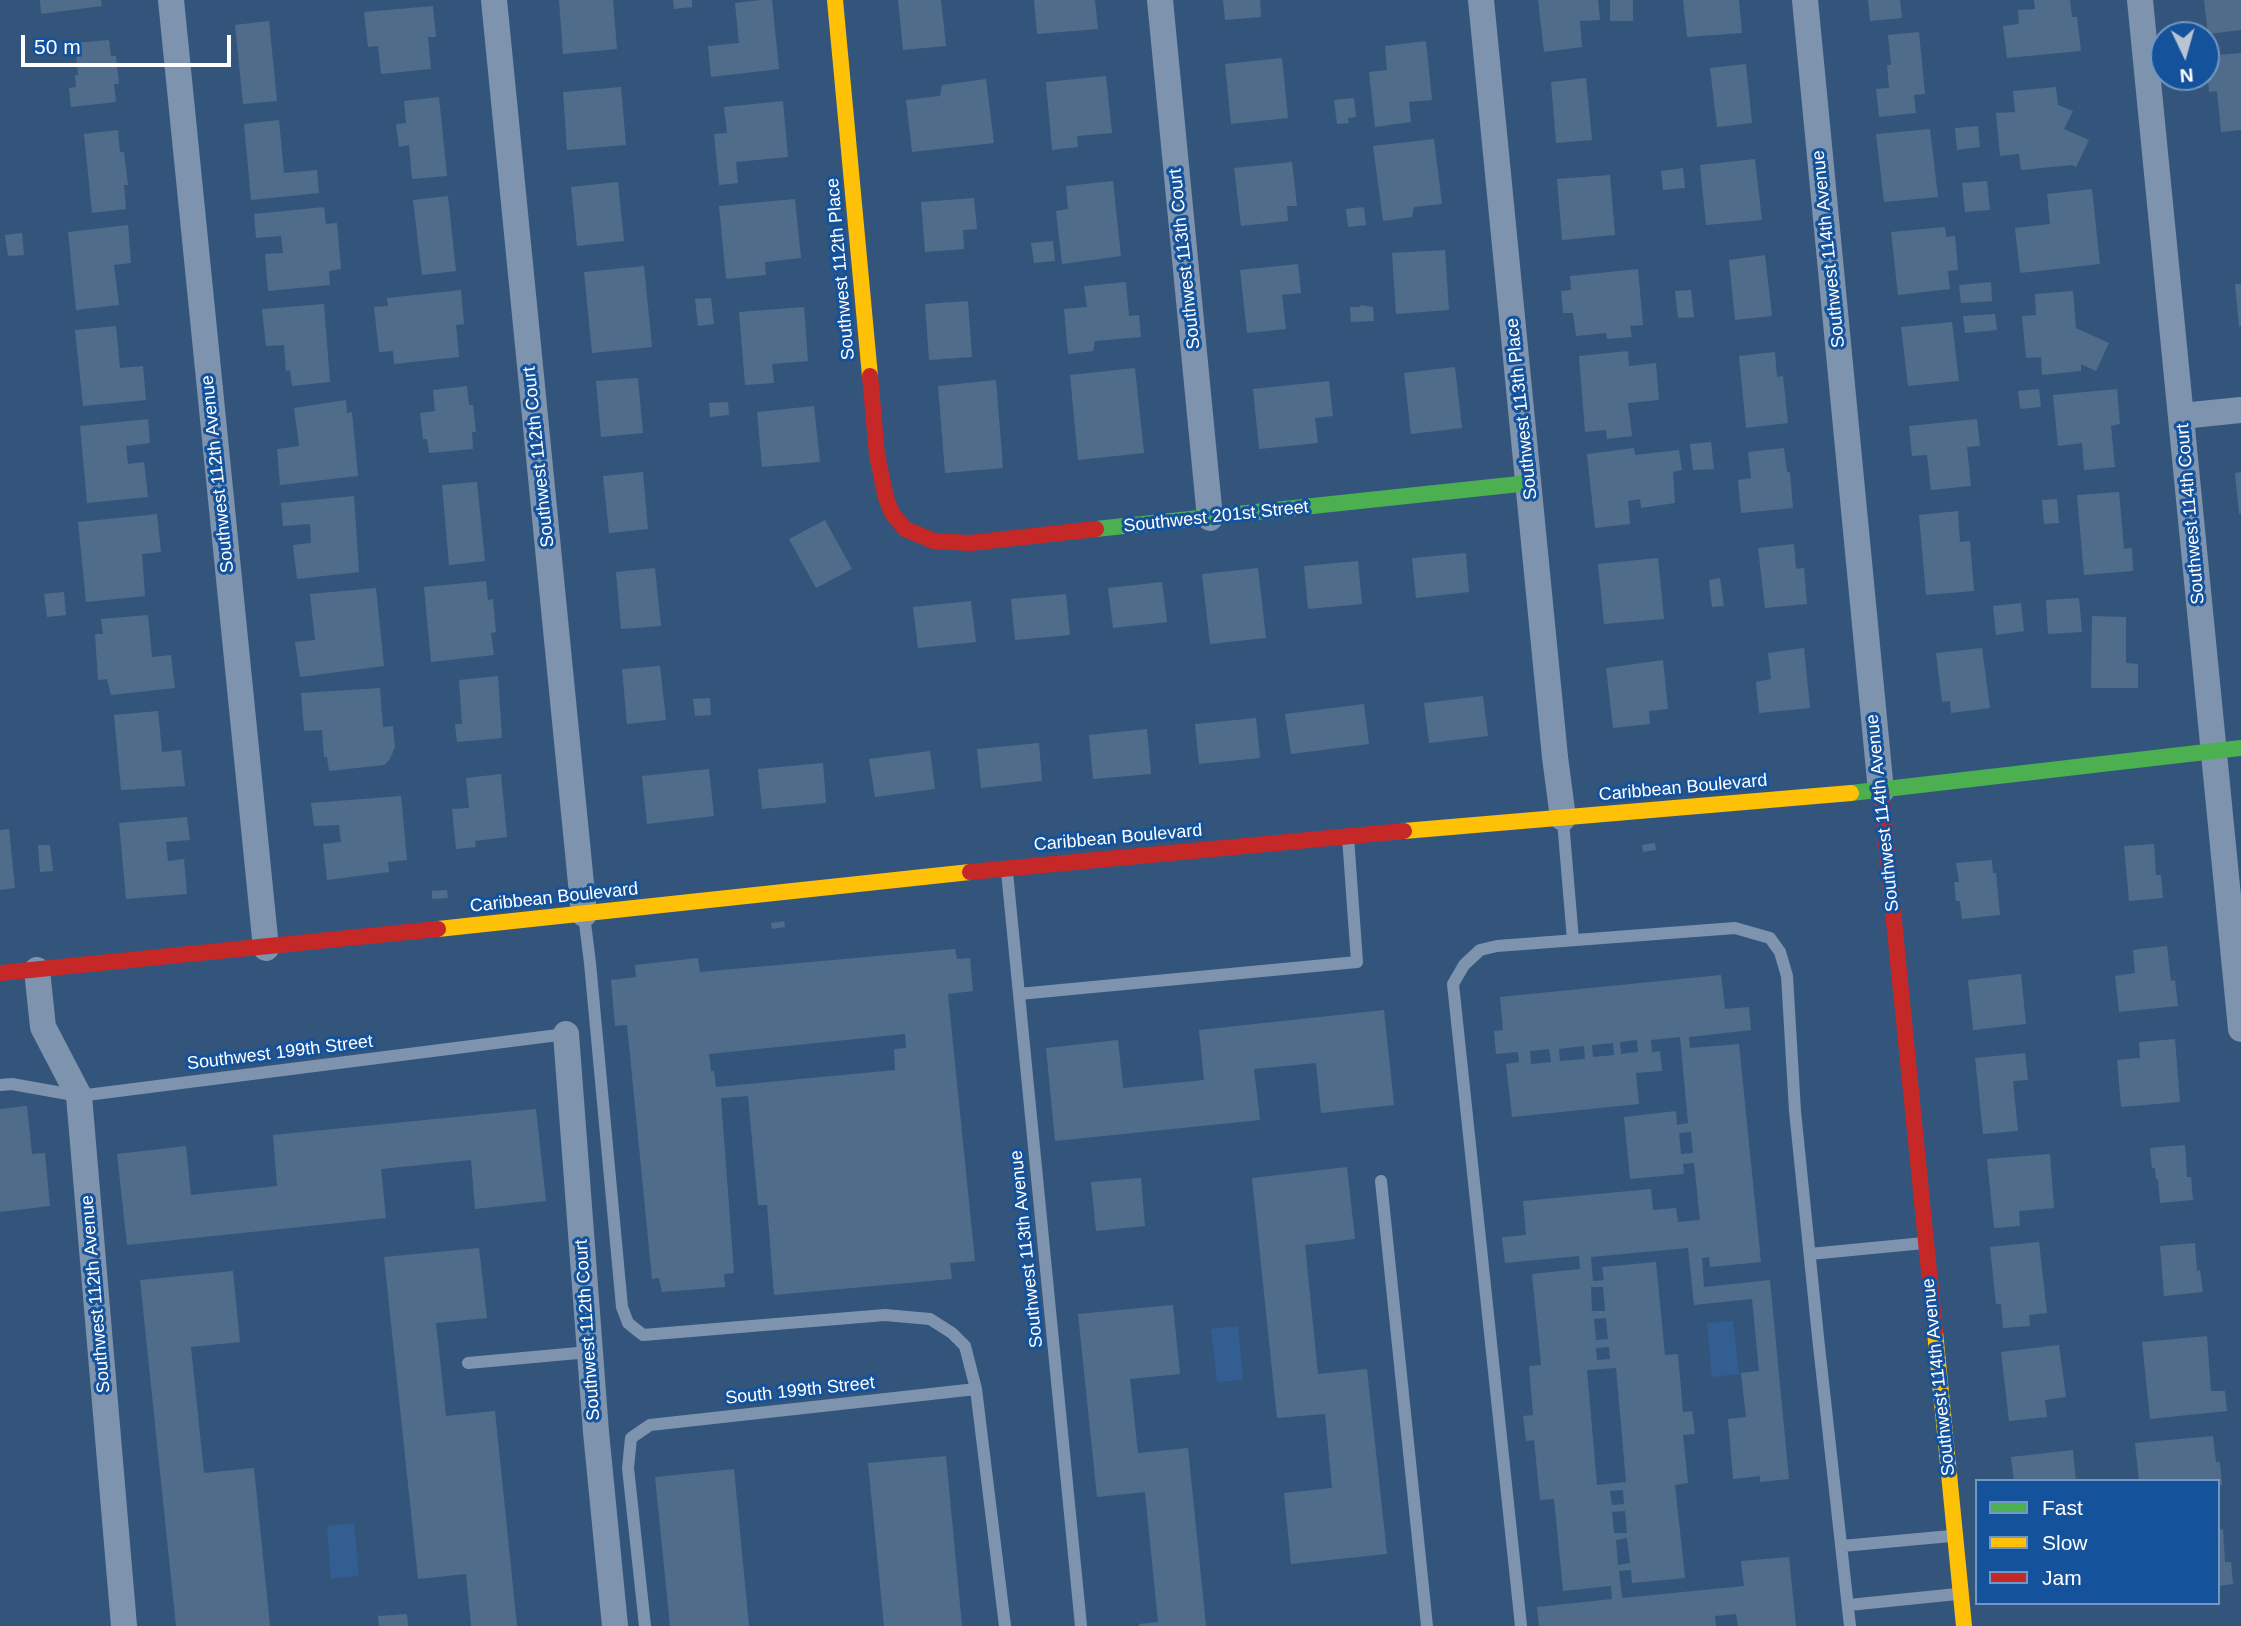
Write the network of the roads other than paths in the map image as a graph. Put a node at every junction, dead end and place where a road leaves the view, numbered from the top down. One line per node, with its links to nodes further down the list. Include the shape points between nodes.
1 (171, 0): 21 (street, Southwest 112th Avenue)
2 (494, 0): 19 (street, Southwest 112th Court)
3 (835, 0): 12 (street, Southwest 112th Place, via 877,456 886,498)
4 (1160, 0): 11 (street, Southwest 113th Court)
5 (1481, 0): 10 (street, Southwest 113th Place)
6 (1805, 0): 15 (street, Southwest 114th Avenue)
7 (2140, 0): 9 (street, Southwest 114th Court)
8 (2241, 410): 9 (street)
9 (2182, 416): 14 (street, Southwest 114th Court)
10 (1529, 483): 11 (street, Southwest 201st Street); 16 (street, Southwest 113th Place)
11 (1210, 518): 12 (street, Southwest 201st Street, via 970,543 934,541)
12 (905, 528)
13 (2241, 748): 14 (street, Caribbean Boulevard)
14 (2214, 751): 15 (street, Caribbean Boulevard); 25 (street, Southwest 114th Court)
15 (1881, 791): 16 (street, Caribbean Boulevard); 30 (street, Southwest 114th Avenue)
16 (1563, 818): 17 (street, Caribbean Boulevard); 20 (lane)
17 (1348, 836): 18 (street, Caribbean Boulevard); 24 (lane, via 1357,962)
18 (1007, 868): 19 (street, Caribbean Boulevard); 24 (lane, Southwest 113th Avenue)
19 (584, 914): 21 (street, Caribbean Boulevard); 34 (lane, via 622,1307 628,1323 643,1335 886,1315 930,1319 965,1346)
20 (1573, 940): 31 (lane, via 1735,928 1770,938 1787,976); 45 (lane, via 1480,950 1453,984)
21 (265, 948): 22 (street, Caribbean Boulevard)
22 (37, 970): 23 (street, Caribbean Boulevard); 28 (street, Southwest 112th Avenue, via 43,1027)
23 (0, 973)
24 (1019, 994): 43 (lane, Southwest 113th Avenue)
25 (2241, 1029)
26 (566, 1034): 28 (lane, Southwest 199th Street); 32 (street, Southwest 112th Court)
27 (0, 1085): 28 (lane, Southwest 199th Street)
28 (79, 1096): 39 (street, Southwest 112th Avenue)
29 (1381, 1181): 44 (lane)
30 (1926, 1243): 31 (lane); 35 (street, Southwest 114th Avenue)
31 (1810, 1254): 36 (lane)
32 (589, 1352): 33 (lane); 40 (street, Southwest 112th Court)
33 (468, 1363)
34 (976, 1389): 41 (lane, South 199th Street, via 650,1425 631,1438 628,1468); 42 (lane)
35 (1955, 1536): 36 (lane); 37 (street, Southwest 114th Avenue)
36 (1842, 1546): 38 (lane)
37 (1961, 1594): 38 (lane); 47 (street, Southwest 114th Avenue)
38 (1849, 1605): 46 (lane)
39 (124, 1626)
40 (615, 1626)
41 (645, 1626)
42 (1005, 1626)
43 (1081, 1626)
44 (1427, 1626)
45 (1521, 1626)
46 (1850, 1626)
47 (1964, 1626)

